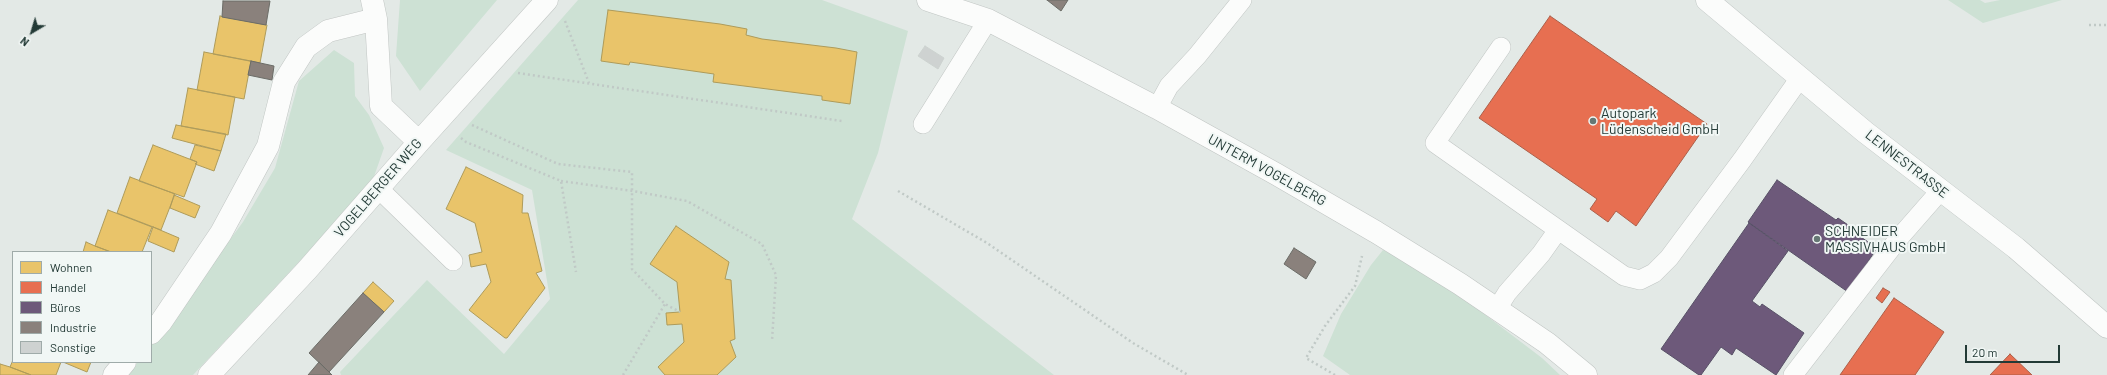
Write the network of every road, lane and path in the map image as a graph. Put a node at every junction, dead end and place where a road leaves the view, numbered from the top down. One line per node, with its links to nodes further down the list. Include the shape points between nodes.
1 (928, 0): 6 (street, UNTERM VOGELBERG)
2 (1242, 0): 13 (lane, via 1169,86)
3 (1707, 0): 11 (street, LENNESTRASSE)
4 (554, 7): 10 (street, VOGELBERGER WEG); 12 (path)
5 (374, 9): 17 (street, via 381,106); 31 (street, via 328,31 306,47 284,82 268,146 221,233)
6 (988, 20): 13 (street, UNTERM VOGELBERG); 16 (lane)
7 (2090, 25): 8 (path)
8 (2107, 25)
9 (1501, 47): 23 (lane, via 1435,143)
10 (485, 68): 12 (path); 14 (street, VOGELBERGER WEG)
11 (1800, 78): 21 (street, LENNESTRASSE); 23 (lane, via 1674,252 1654,273 1640,280 1624,276)
12 (589, 84): 15 (path)
13 (1157, 108): 24 (street, UNTERM VOGELBERG)
14 (444, 114): 17 (street, VOGELBERGER WEG); 18 (path, via 466,142); 20 (path, via 558,164 632,172)
15 (842, 121)
16 (923, 124)
17 (419, 142): 19 (street, VOGELBERGER WEG)
18 (561, 182): 20 (path); 26 (path)
19 (378, 188): 25 (lane); 35 (street, VOGELBERGER WEG, via 307,270)
20 (633, 190): 27 (path, via 632,269); 32 (path, via 687,201 762,244 776,275)
21 (1941, 190): 30 (street, LENNESTRASSE, via 2016,248); 40 (lane, via 1899,238)
22 (898, 191): 37 (path, via 987,243 1133,343)
23 (1558, 230): 28 (lane, via 1541,254 1507,292)
24 (1376, 232): 28 (street, UNTERM VOGELBERG); 38 (path, via 1363,253 1355,286 1325,326 1306,358)
25 (453, 262)
26 (576, 272)
27 (665, 304): 29 (path); 36 (path)
28 (1497, 309): 39 (street, UNTERM VOGELBERG, via 1548,343)
29 (680, 312)
30 (2107, 327)
31 (152, 332)
32 (772, 341)
33 (124, 363): 34 (street)
34 (114, 375)
35 (208, 375)
36 (623, 375)
37 (1188, 375)
38 (1335, 375)
39 (1586, 375)
40 (1793, 375)

